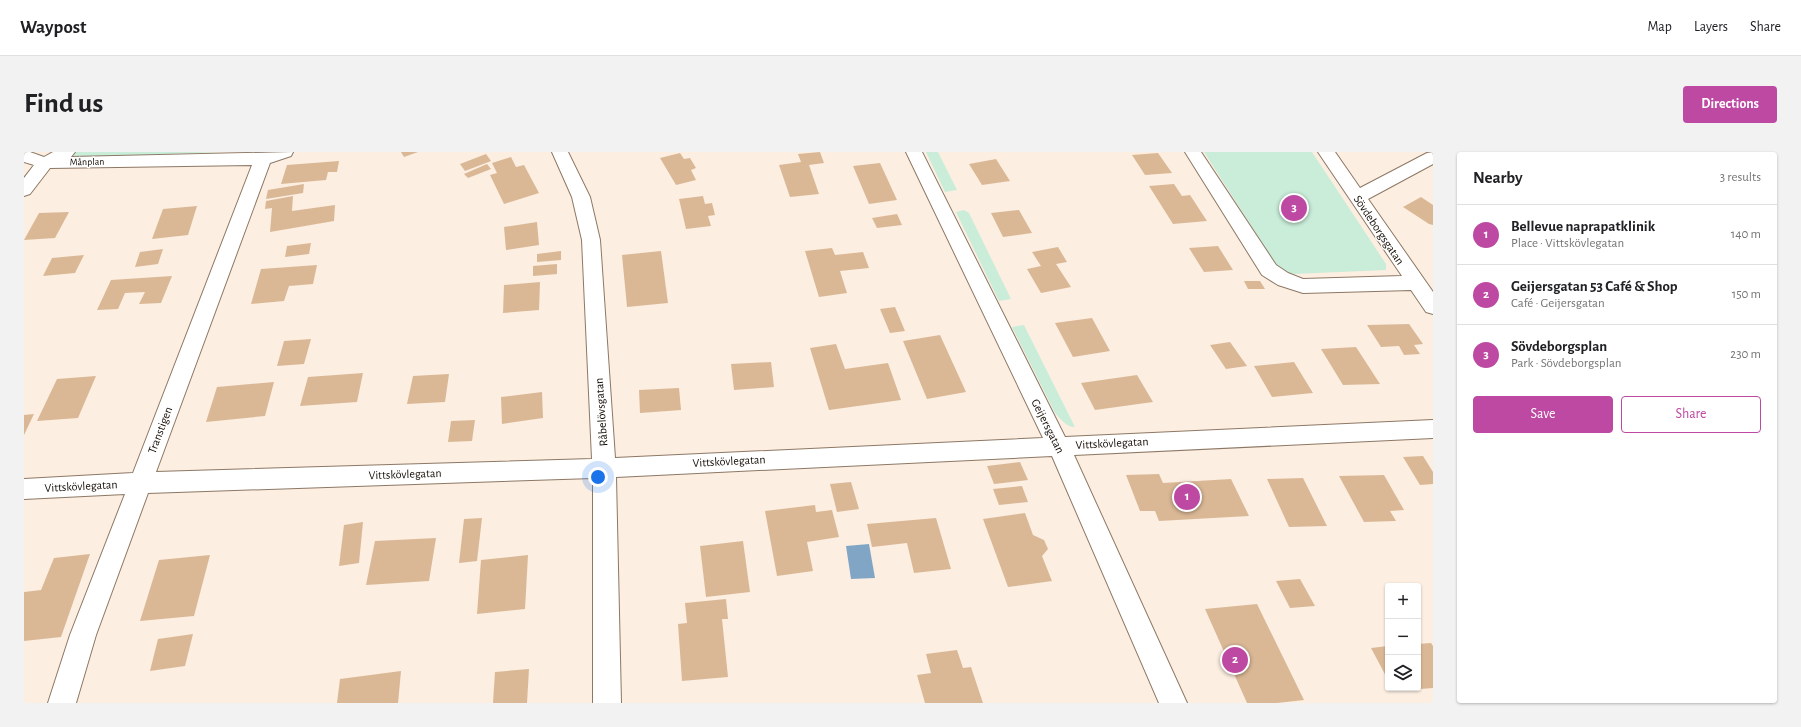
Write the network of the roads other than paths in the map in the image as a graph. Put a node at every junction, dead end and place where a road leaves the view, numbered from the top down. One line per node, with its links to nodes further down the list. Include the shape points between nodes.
1 (67, 152): 10 (street, Månplan)
2 (285, 152): 8 (street, Månplan)
3 (560, 152): 17 (street, Råbelövsgatan, via 581,197 591,240)
4 (914, 152): 16 (street, Geijersgatan)
5 (1193, 152): 13 (street, via 1269,270 1279,278 1290,284 1303,286)
6 (1326, 152): 12 (street, Sövdeborgsgatan)
7 (24, 156): 10 (street)
8 (259, 156): 10 (street, Månplan); 18 (street, Transtigen)
9 (1433, 157): 12 (street)
10 (45, 162): 11 (street)
11 (24, 190)
12 (1358, 197): 13 (street, Sövdeborgsgatan)
13 (1415, 283): 14 (street, Sövdeborgsgatan)
14 (1433, 307)
15 (1433, 429): 16 (street, Vittskövlegatan)
16 (1058, 445): 17 (street, Vittskövlegatan); 22 (street, Geijersgatan)
17 (604, 468): 18 (street, Vittskövlegatan); 21 (street, Råbelövsgatan)
18 (140, 483): 19 (street, Vittskövlegatan); 20 (street, Transtigen, via 83,635)
19 (24, 489)
20 (62, 703)
21 (607, 703)
22 (1173, 703)

